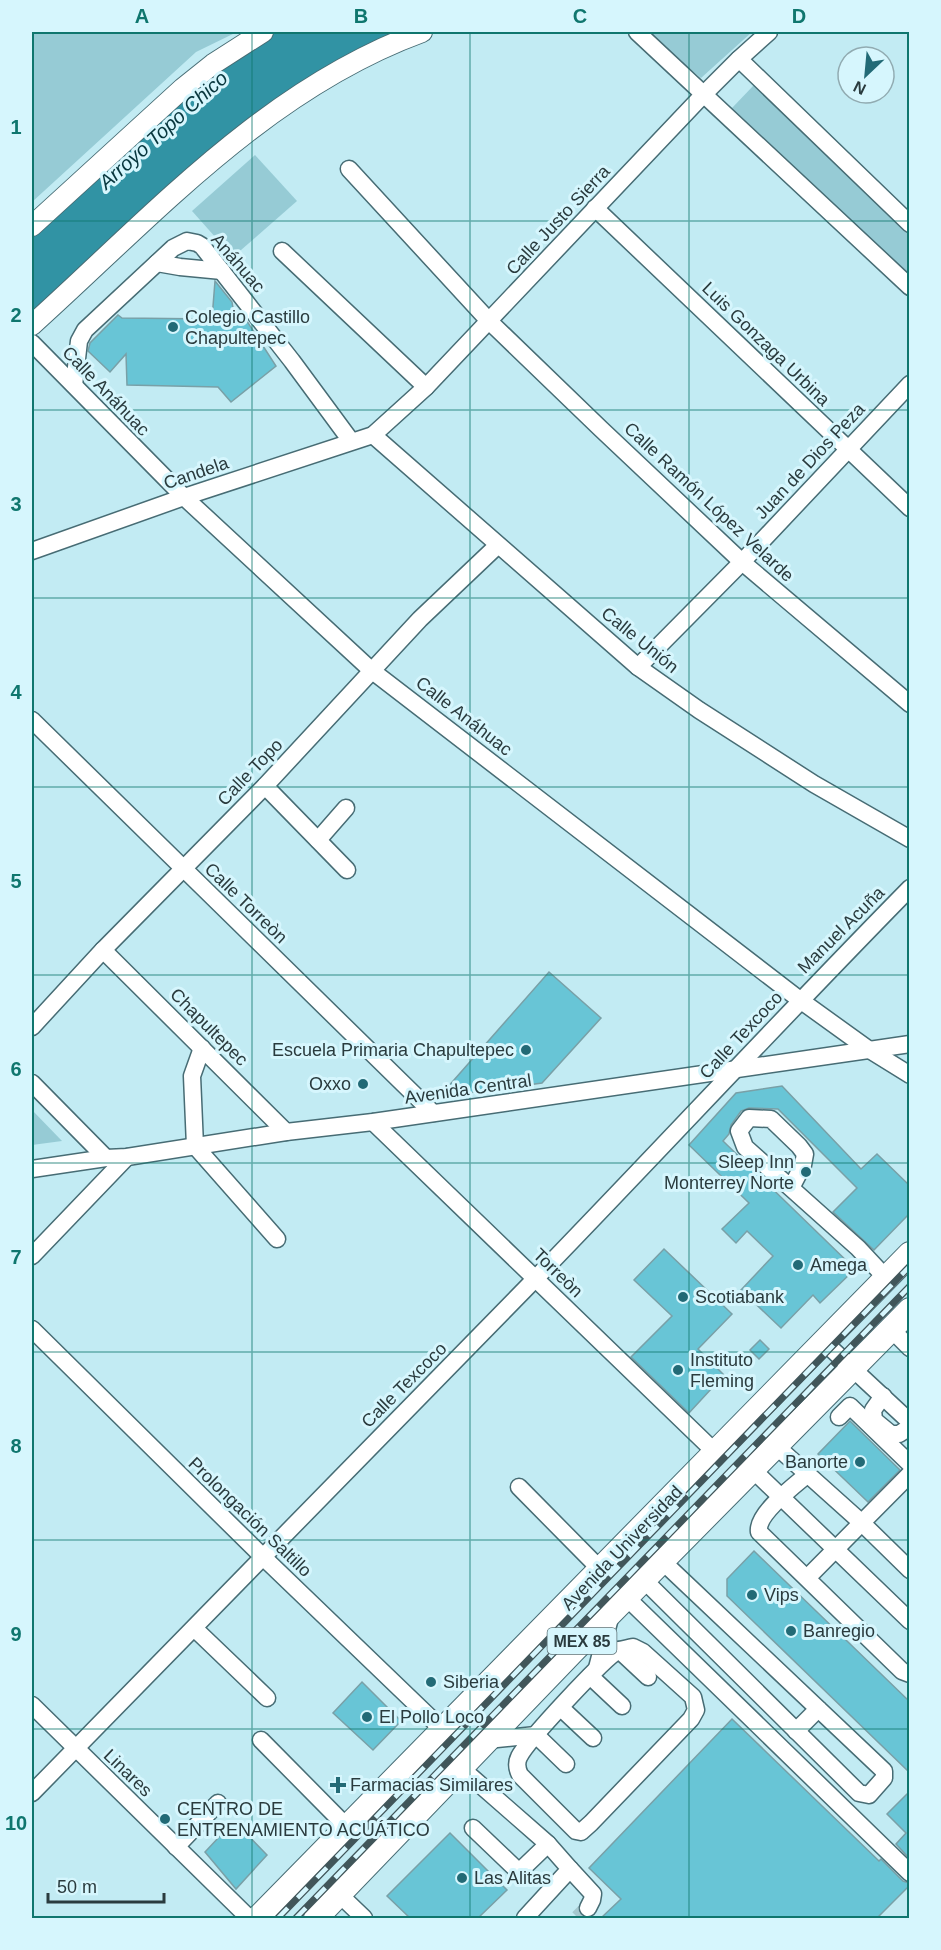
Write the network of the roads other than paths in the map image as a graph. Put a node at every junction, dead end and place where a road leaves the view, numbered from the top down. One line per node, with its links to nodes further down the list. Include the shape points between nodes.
1 (422, 32): 16 (main road, via 356,60 265,117 213,158)
2 (637, 32): 6 (street)
3 (769, 32): 5 (street, Calle Justo Sierra)
4 (254, 35): 10 (main road, via 183,88)
5 (739, 59): 6 (street, Calle Justo Sierra); 9 (street)
6 (703, 95): 8 (street, Calle Justo Sierra); 14 (street)
7 (349, 169): 15 (street, Calle Ramón López Velarde)
8 (595, 208): 15 (street, Calle Justo Sierra); 23 (street, Luis Gonzaga Urbina)
9 (909, 224)
10 (32, 226)
11 (282, 251): 20 (street)
12 (157, 263): 13 (street); 13 (street, Anáhuac, via 181,243 192,241 202,246); 19 (street, Anáhuac, via 81,336)
13 (222, 271): 22 (street, Anáhuac)
14 (909, 287)
15 (489, 321): 20 (street, Calle Justo Sierra); 28 (street, Calle Ramón López Velarde)
16 (32, 325)
17 (32, 343): 19 (street, Calle Anáhuac)
18 (909, 384): 23 (street, Juan de Dios Peza)
19 (74, 385): 24 (street, Calle Anáhuac)
20 (426, 387): 21 (street, Calle Justo Sierra)
21 (374, 435): 22 (street, Candela); 26 (street, Calle Unión)
22 (351, 441): 24 (street, Candela)
23 (848, 450): 25 (street, Luis Gonzaga Urbina); 28 (street, Juan de Dios Peza)
24 (184, 497): 27 (street, Candela); 30 (street, Calle Anáhuac)
25 (909, 508)
26 (498, 545): 29 (street, Calle Unión); 30 (street, Calle Topo)
27 (32, 551)
28 (742, 562): 29 (street, Juan de Dios Peza); 31 (street, Calle Ramón López Velarde)
29 (638, 668): 35 (street, Calle Unión, via 814,784)
30 (372, 670): 33 (street, Calle Topo); 41 (street, Calle Anáhuac)
31 (909, 704)
32 (32, 720): 37 (street, Calle Torreòn)
33 (265, 786): 36 (street); 37 (street, Calle Topo)
34 (346, 808): 36 (street)
35 (909, 839)
36 (318, 840): 38 (street)
37 (183, 868): 40 (street, Calle Topo); 49 (street, Calle Torreòn)
38 (347, 870)
39 (909, 888): 41 (street, Manuel Acuña)
40 (104, 950): 42 (street, Calle Topo); 44 (street, Chapultepec)
41 (800, 1000): 45 (street, Calle Anáhuac); 46 (street, Calle Texcoco)
42 (32, 1027)
43 (909, 1044): 45 (street, Avenida Central)
44 (202, 1048): 51 (street, Chapultepec); 52 (street, via 192,1076)
45 (868, 1049): 46 (street, Avenida Central); 47 (street, Calle Anáhuac)
46 (737, 1069): 49 (street, Avenida Central); 60 (street, Calle Texcoco)
47 (909, 1076)
48 (32, 1083): 54 (street)
49 (433, 1113): 50 (street, Avenida Central)
50 (374, 1122): 51 (street, Avenida Central); 60 (street, Torreòn)
51 (286, 1132): 52 (street, Avenida Central)
52 (195, 1146): 53 (street, Avenida Central); 57 (street)
53 (127, 1157): 54 (street, Avenida Central); 59 (street)
54 (106, 1158): 55 (street, Avenida Central)
55 (32, 1169)
56 (791, 1188): 61 (street)
57 (277, 1239)
58 (909, 1254): 61 (highway, Avenida Universidad / MEX 85)
59 (32, 1256)
60 (536, 1278): 73 (street, Torreòn); 82 (street, Calle Texcoco)
61 (886, 1278): 65 (highway, Avenida Universidad / MEX 85)
62 (909, 1310): 64 (highway, Avenida Universidad / MEX 85)
63 (32, 1329): 82 (street, Prolongación Saltillo)
64 (891, 1329): 66 (street); 67 (highway, Avenida Universidad / MEX 85)
65 (823, 1341): 67 (street); 73 (highway, Avenida Universidad / MEX 85)
66 (909, 1348)
67 (852, 1367): 68 (street); 72 (highway, Avenida Universidad / MEX 85)
68 (883, 1396): 70 (street); 71 (street, via 873,1410 874,1420 891,1434 900,1434)
69 (839, 1417): 74 (street, via 850,1406)
70 (909, 1422)
71 (909, 1427)
72 (775, 1445): 75 (highway, Avenida Universidad / MEX 85); 76 (street)
73 (716, 1453): 84 (highway, Avenida Universidad / MEX 85)
74 (909, 1464)
75 (752, 1469): 79 (street); 83 (highway, Avenida Universidad / MEX 85)
76 (808, 1474): 79 (street); 80 (street)
77 (909, 1474): 80 (street)
78 (519, 1487): 84 (street)
79 (782, 1497): 81 (street); 86 (street, via 764,1515 759,1532)
80 (862, 1523): 81 (street); 85 (street)
81 (837, 1550): 86 (street); 90 (street)
82 (262, 1556): 92 (street, Calle Texcoco); 102 (street, Prolongación Saltillo)
83 (661, 1560): 87 (highway, Avenida Universidad / MEX 85); 89 (street)
84 (601, 1570): 102 (highway, Avenida Universidad / MEX 85)
85 (909, 1570)
86 (808, 1577): 95 (street)
87 (643, 1579): 88 (highway, Avenida Universidad / MEX 85); 91 (street)
88 (619, 1604): 94 (street); 107 (highway, Avenida Universidad / MEX 85); 118 (street)
89 (711, 1608): 91 (street); 101 (street)
90 (909, 1621)
91 (693, 1627): 103 (street)
92 (194, 1628): 97 (street); 108 (street, Calle Texcoco)
93 (619, 1650): 94 (street); 96 (street); 104 (street, via 633,1647 642,1652 693,1697 696,1710 581,1832 520,1775 519,1757)
94 (594, 1672): 99 (street); 100 (street)
95 (909, 1674)
96 (648, 1677)
97 (267, 1698)
98 (32, 1705): 108 (street, Linares)
99 (622, 1706)
100 (561, 1708): 104 (street); 105 (street)
101 (819, 1709): 103 (street); 103 (street, via 884,1771 884,1778 869,1795 859,1793)
102 (443, 1730): 113 (highway, Avenida Universidad / MEX 85)
103 (796, 1731)
104 (536, 1735): 107 (street); 109 (street)
105 (592, 1738)
106 (261, 1740): 113 (street)
107 (487, 1740): 110 (highway, Avenida Universidad / MEX 85)
108 (75, 1749): 111 (street, Calle Texcoco); 116 (street, Linares)
109 (566, 1764)
110 (460, 1767): 115 (street); 119 (highway, Avenida Universidad / MEX 85)
111 (32, 1793)
112 (218, 1803): 116 (street)
113 (347, 1827): 122 (highway, Avenida Universidad / MEX 85)
114 (473, 1828): 115 (street, via 519,1870)
115 (548, 1844): 117 (street)
116 (176, 1847): 121 (street, Linares)
117 (570, 1869): 120 (street, via 590,1889 592,1900); 125 (street)
118 (909, 1873)
119 (339, 1894): 123 (highway, Avenida Universidad / MEX 85); 124 (street)
120 (588, 1908)
121 (249, 1918)
122 (258, 1918)
123 (316, 1918)
124 (364, 1918)
125 (525, 1918)

